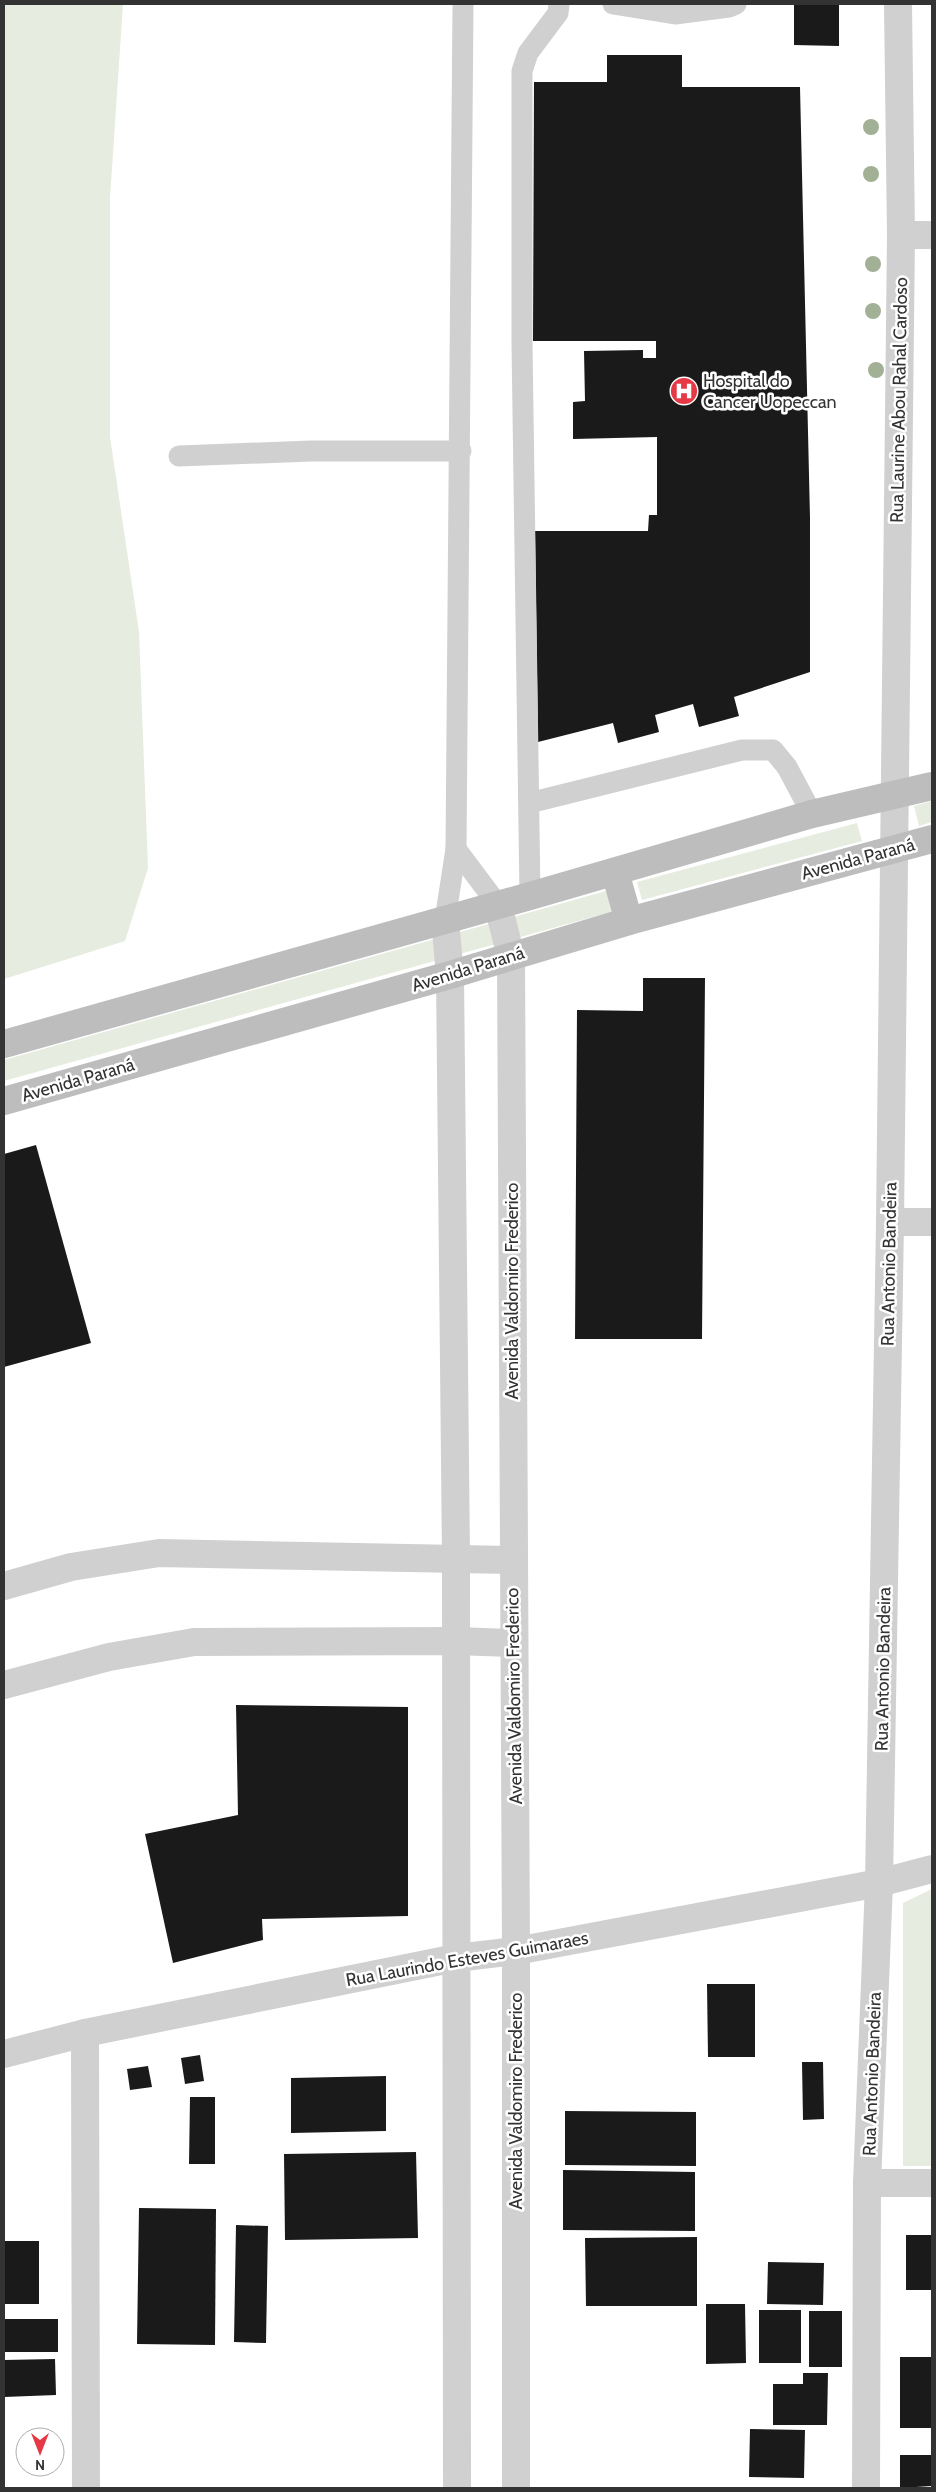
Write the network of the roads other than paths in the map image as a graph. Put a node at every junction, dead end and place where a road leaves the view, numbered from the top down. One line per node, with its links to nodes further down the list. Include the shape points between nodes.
1 (463, 4): 8 (lane)
2 (559, 4): 12 (lane, via 558,13 528,53 522,71 522,343)
3 (613, 4): 4 (lane, via 674,14)
4 (736, 4)
5 (898, 4): 6 (street, Rua Laurine Abou Rahal Cardoso)
6 (902, 235): 7 (street); 11 (street, Rua Laurine Abou Rahal Cardoso)
7 (932, 235)
8 (461, 451): 9 (lane, via 311,451); 15 (lane)
9 (180, 456)
10 (932, 786): 11 (main road)
11 (893, 797): 13 (main road); 16 (street, Rua Laurine Abou Rahal Cardoso)
12 (529, 803): 13 (lane, via 742,750 773,750 787,767); 18 (lane)
13 (812, 814): 17 (main road)
14 (932, 839): 16 (main road, Avenida Paraná)
15 (456, 849): 19 (lane); 20 (lane)
16 (894, 849): 21 (main road, Avenida Paraná); 26 (street, Rua Antonio Bandeira)
17 (614, 872): 18 (main road); 21 (main road)
18 (530, 896): 19 (main road)
19 (498, 905): 20 (main road); 22 (street, Avenida Valdomiro Frederico)
20 (445, 920): 23 (street); 24 (main road)
21 (629, 921): 22 (main road, Avenida Paraná)
22 (511, 957): 23 (main road, Avenida Paraná); 29 (street, Avenida Valdomiro Frederico)
23 (450, 975): 25 (main road, Avenida Paraná); 28 (street)
24 (4, 1044)
25 (4, 1101)
26 (890, 1222): 27 (street); 35 (street, Rua Antonio Bandeira)
27 (932, 1222)
28 (456, 1558): 29 (street); 30 (street, via 159,1553 71,1567); 31 (street)
29 (513, 1560): 32 (street, Avenida Valdomiro Frederico)
30 (4, 1586)
31 (456, 1641): 32 (street); 33 (street, via 194,1642 110,1657); 37 (street)
32 (513, 1643): 36 (street, Avenida Valdomiro Frederico)
33 (4, 1685)
34 (932, 1869): 35 (street, Rua Laurindo Esteves Guimaraes)
35 (879, 1884): 36 (street, Rua Laurindo Esteves Guimaraes); 40 (street, Rua Antonio Bandeira)
36 (516, 1950): 37 (street, Rua Laurindo Esteves Guimaraes); 44 (street, Avenida Valdomiro Frederico)
37 (456, 1958): 38 (street, Rua Laurindo Esteves Guimaraes); 43 (street)
38 (85, 2033): 39 (street, Rua Laurindo Esteves Guimaraes); 42 (street)
39 (4, 2054)
40 (867, 2183): 41 (street); 45 (street, Rua Antonio Bandeira)
41 (932, 2184)
42 (86, 2488)
43 (457, 2488)
44 (516, 2488)
45 (866, 2488)

